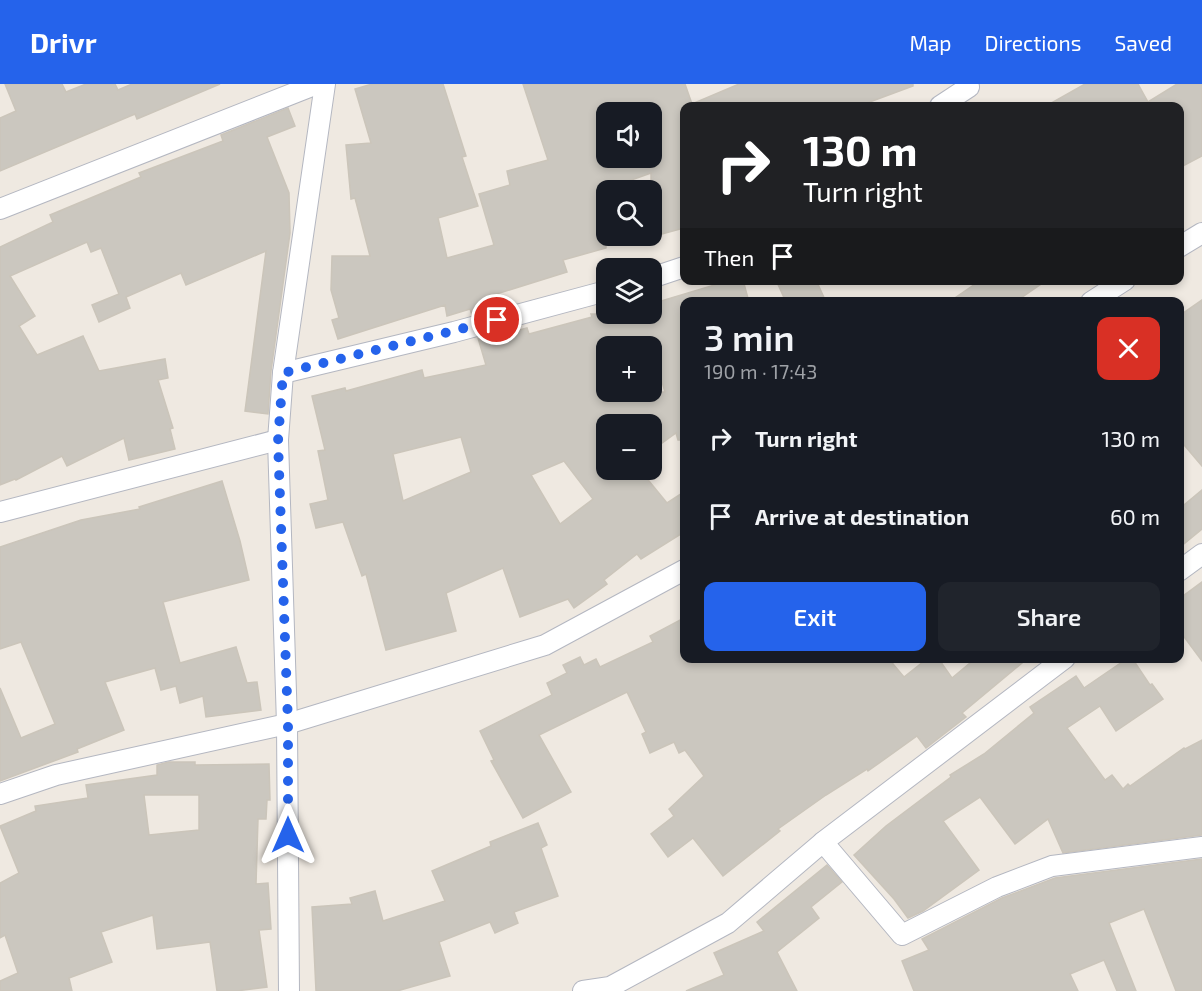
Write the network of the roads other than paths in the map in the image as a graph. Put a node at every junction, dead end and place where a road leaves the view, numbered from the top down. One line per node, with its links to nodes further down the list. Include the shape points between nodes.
1 (317, 84): 5 (street)
2 (325, 84): 13 (street)
3 (969, 87): 4 (street)
4 (946, 102)
5 (0, 209)
6 (1202, 233): 7 (street)
7 (1184, 244)
8 (680, 268): 9 (street)
9 (662, 274)
10 (1117, 285): 12 (street)
11 (596, 294): 13 (street)
12 (1099, 297)
13 (283, 373): 14 (street)
14 (278, 441): 15 (street); 20 (street)
15 (0, 512)
16 (1202, 554): 17 (street)
17 (1184, 567)
18 (680, 572): 20 (street, via 546,645)
19 (1058, 663): 22 (street)
20 (288, 724): 21 (street, via 56,775); 24 (street)
21 (0, 794)
22 (823, 843): 23 (street, via 903,935 997,887 1052,866); 25 (street, via 728,923 610,987)
23 (1202, 847)
24 (289, 991)
25 (583, 991)

